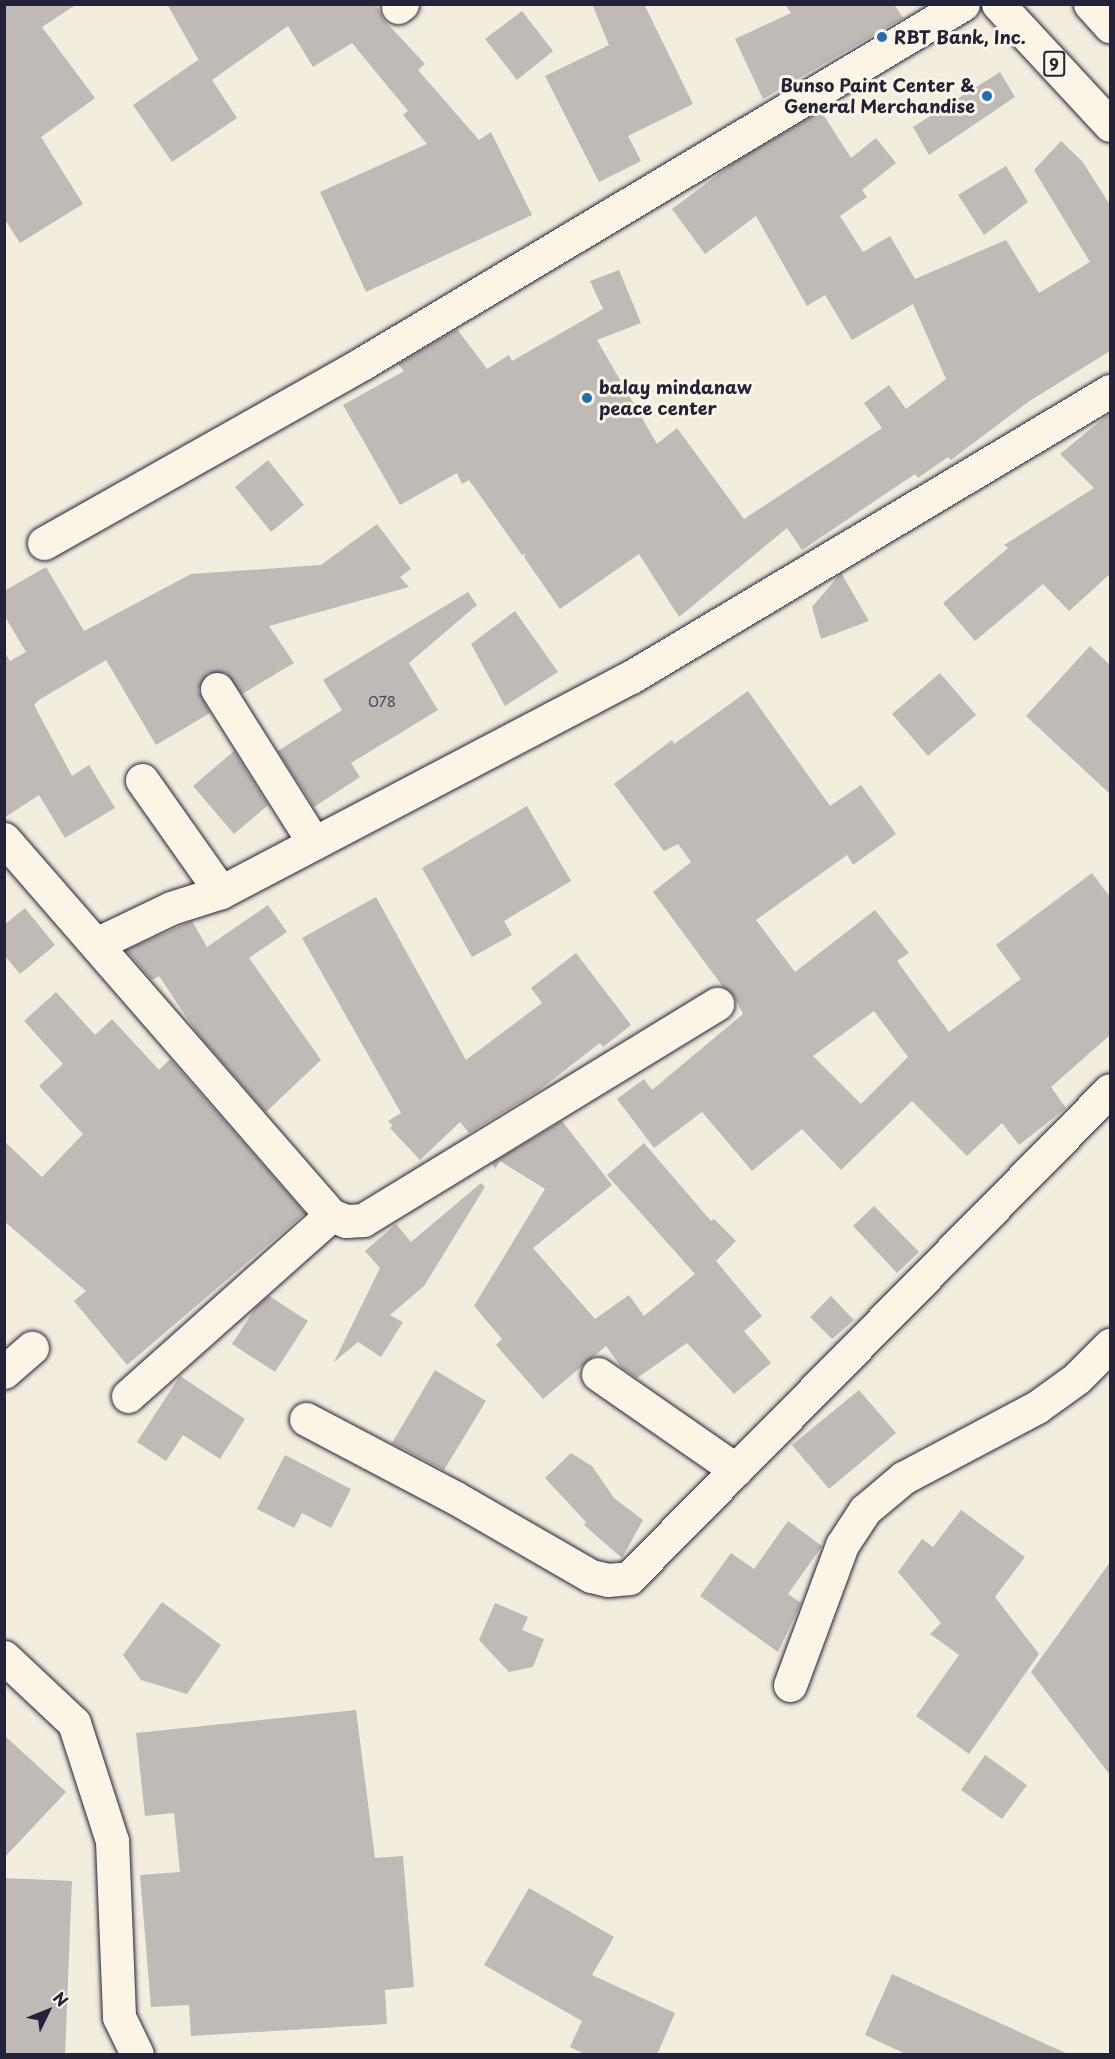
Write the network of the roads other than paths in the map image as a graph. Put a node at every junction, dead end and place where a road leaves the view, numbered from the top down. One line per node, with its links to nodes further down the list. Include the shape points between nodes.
1 (963, 4): 7 (main road, via 363,363)
2 (998, 4): 5 (main road, 9)
3 (1090, 4): 4 (main road)
4 (1110, 26)
5 (1110, 124)
6 (1110, 391): 11 (main road, via 631,677)
7 (44, 543)
8 (217, 689): 11 (main road)
9 (142, 780): 12 (main road)
10 (4, 839): 13 (main road)
11 (314, 843): 12 (main road)
12 (221, 892): 13 (main road, via 171,908)
13 (96, 944): 16 (main road)
14 (717, 1004): 16 (main road, via 363,1220 346,1221)
15 (1110, 1090): 23 (main road)
16 (331, 1215): 21 (main road)
17 (1110, 1345): 25 (main road, via 1077,1378 1037,1407 903,1478 865,1510 842,1545)
18 (32, 1348): 19 (main road)
19 (4, 1372)
20 (598, 1374): 23 (main road)
21 (128, 1396)
22 (306, 1419): 23 (main road, via 454,1497 591,1576 608,1580 629,1578 648,1563)
23 (736, 1470)
24 (4, 1657): 26 (main road, via 74,1723 112,1841 119,2017)
25 (790, 1685)
26 (137, 2055)

